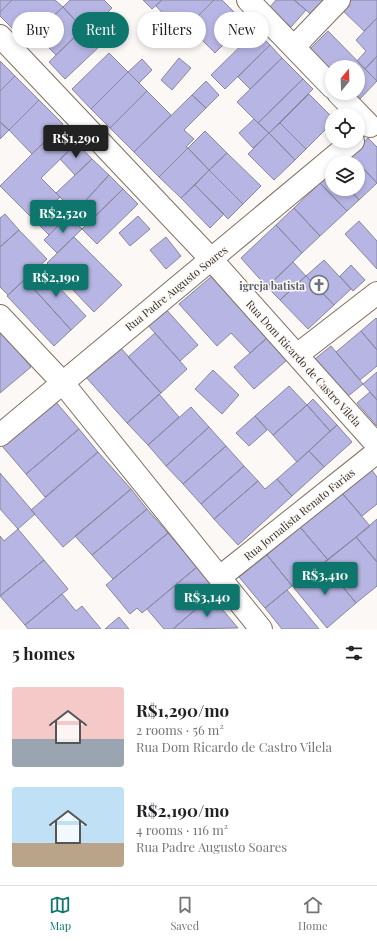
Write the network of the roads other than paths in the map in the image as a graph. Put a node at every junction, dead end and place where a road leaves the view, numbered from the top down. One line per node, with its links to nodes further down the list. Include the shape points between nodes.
1 (248, 0): 4 (street)
2 (339, 0): 4 (street)
3 (0, 36): 9 (street, Rua Dom Ricardo de Castro Vilela)
4 (294, 47): 5 (street)
5 (325, 80)
6 (344, 100): 7 (street)
7 (368, 128)
8 (344, 148): 9 (street, Rua Padre Augusto Soares)
9 (211, 259): 12 (street, Rua Dom Ricardo de Castro Vilela); 13 (street, Rua Padre Augusto Soares)
10 (377, 293): 12 (street)
11 (0, 316): 13 (street)
12 (297, 355): 15 (street, Rua Dom Ricardo de Castro Vilela)
13 (62, 382): 14 (street, Rua Padre Augusto Soares); 17 (street)
14 (0, 435)
15 (377, 445)
16 (377, 452): 17 (street, Rua Jornalista Renato Farias)
17 (220, 577): 18 (street)
18 (261, 629)

